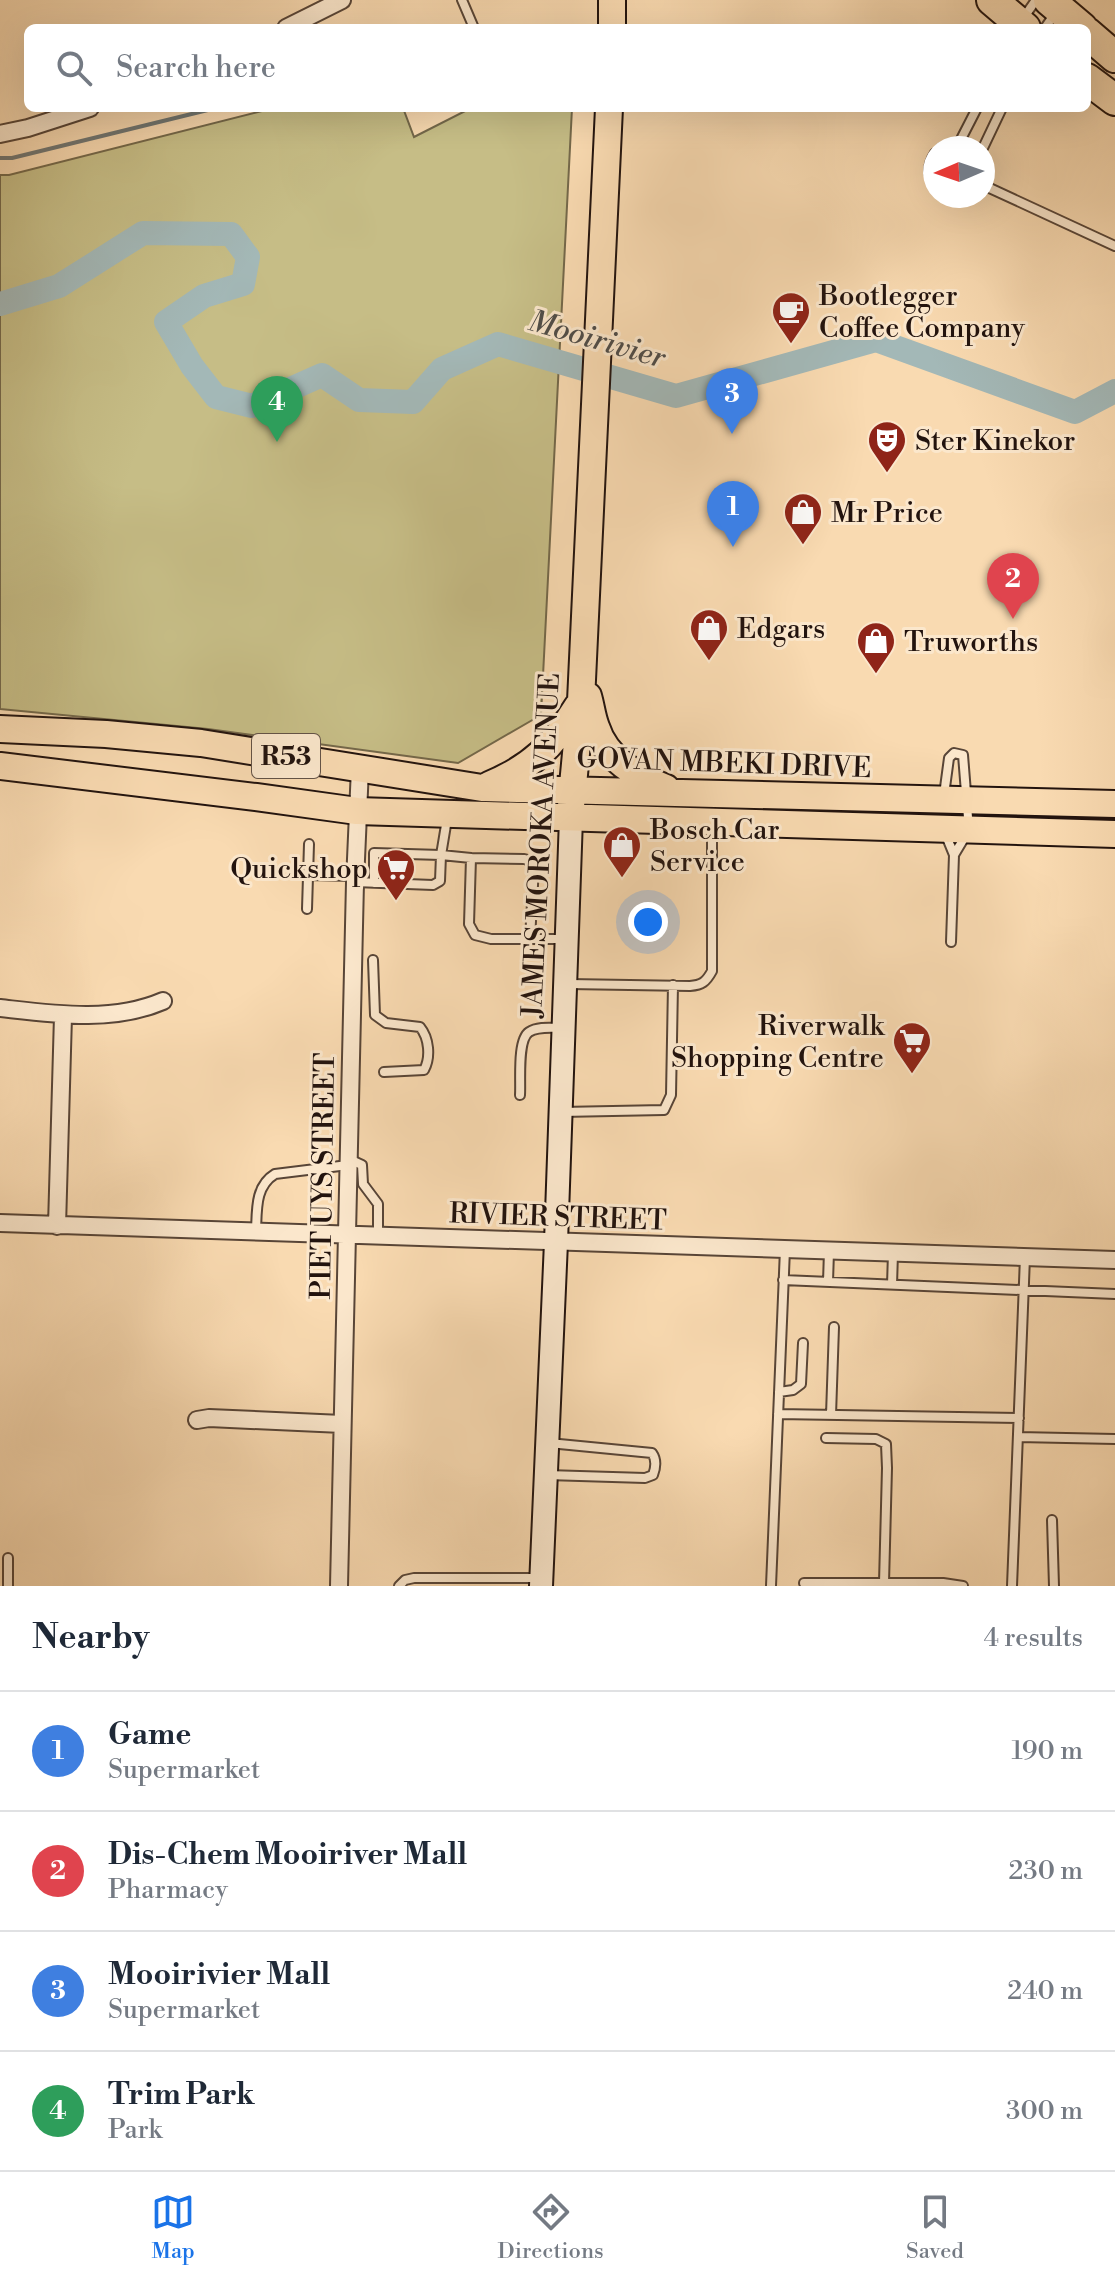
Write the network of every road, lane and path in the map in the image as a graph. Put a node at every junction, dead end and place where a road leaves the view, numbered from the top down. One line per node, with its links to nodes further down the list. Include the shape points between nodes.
1 (342, 0): 6 (street)
2 (462, 0): 7 (lane)
3 (612, 0): 8 (main road)
4 (992, 0): 5 (highway)
5 (1039, 14): 9 (highway)
6 (294, 24)
7 (472, 24)
8 (612, 24)
9 (1070, 24)
10 (1091, 36): 11 (highway)
11 (1115, 57)
12 (1091, 82): 13 (highway)
13 (1115, 100)
14 (78, 112): 18 (street)
15 (609, 112): 23 (main road, JAMES MOROKA AVENUE)
16 (975, 112): 19 (lane)
17 (1000, 112): 20 (lane)
18 (0, 134)
19 (966, 136)
20 (989, 136)
21 (995, 191): 22 (lane)
22 (1115, 246)
23 (581, 669): 24 (main road, JAMES MOROKA AVENUE); 30 (main road, via 603,743 634,773)
24 (581, 701): 28 (main road, via 541,755); 29 (main road, JAMES MOROKA AVENUE)
25 (0, 729): 27 (main road, GOVAN MBEKI DRIVE / R53, via 176,740)
26 (0, 766): 33 (main road, R53)
27 (360, 768): 28 (main road, GOVAN MBEKI DRIVE / R53); 33 (street, PIET UYS STREET)
28 (482, 788): 29 (main road, GOVAN MBEKI DRIVE / R53)
29 (571, 790): 30 (main road, GOVAN MBEKI DRIVE / R53); 35 (main road, JAMES MOROKA AVENUE)
30 (676, 793): 31 (main road, GOVAN MBEKI DRIVE / R53)
31 (956, 800): 31 (lane, via 949,758 957,753 963,757); 32 (main road, GOVAN MBEKI DRIVE / R53); 37 (lane); 37 (lane)
32 (1115, 804)
33 (357, 811): 34 (main road, R53); 44 (street, PIET UYS STREET)
34 (448, 814): 35 (main road, R53); 40 (lane)
35 (571, 818): 36 (main road, R53); 48 (street, JAMES MOROKA AVENUE)
36 (712, 822): 37 (main road, R53); 54 (lane, via 712,971 700,985)
37 (956, 829): 38 (main road, R53); 41 (lane); 41 (lane)
38 (1115, 834)
39 (309, 844): 43 (lane)
40 (441, 855): 42 (lane); 45 (lane, via 440,881 433,885); 45 (lane, via 374,853)
41 (954, 855): 49 (lane)
42 (471, 858): 47 (lane, via 469,924 475,935); 47 (lane, via 524,859 534,867)
43 (308, 875): 44 (lane); 46 (lane)
44 (355, 879): 45 (lane); 51 (street, PIET UYS STREET)
45 (374, 883)
46 (307, 909)
47 (530, 939): 48 (lane)
48 (567, 939): 53 (street, JAMES MOROKA AVENUE)
49 (951, 942)
50 (373, 960): 52 (lane)
51 (352, 978): 52 (lane); 62 (street, PIET UYS STREET)
52 (374, 978): 59 (lane, via 378,1019 420,1027 427,1041 424,1070)
53 (565, 983): 54 (lane); 58 (street, JAMES MOROKA AVENUE)
54 (673, 985): 61 (lane, via 671,1095 664,1110)
55 (163, 1001): 57 (street, via 128,1012)
56 (0, 1008): 57 (street)
57 (63, 1016): 64 (street)
58 (563, 1028): 60 (lane, via 535,1029 525,1036); 61 (street, JAMES MOROKA AVENUE)
59 (384, 1072)
60 (520, 1095)
61 (560, 1112): 68 (street, JAMES MOROKA AVENUE)
62 (348, 1162): 65 (lane, via 266,1179 258,1197); 66 (street, PIET UYS STREET); 67 (lane, via 362,1165 365,1187 378,1204)
63 (0, 1223): 64 (street, RIVIER STREET)
64 (57, 1226): 65 (street, RIVIER STREET)
65 (255, 1232): 66 (street, RIVIER STREET)
66 (346, 1235): 67 (street, RIVIER STREET); 86 (street, PIET UYS STREET)
67 (378, 1236): 68 (street, RIVIER STREET)
68 (556, 1242): 69 (street, RIVIER STREET); 90 (street, JAMES MOROKA AVENUE)
69 (785, 1249): 70 (street, RIVIER STREET); 74 (lane)
70 (829, 1251): 71 (street, RIVIER STREET); 75 (lane)
71 (893, 1253): 72 (street, RIVIER STREET); 76 (lane)
72 (1025, 1257): 73 (street, RIVIER STREET); 77 (lane)
73 (1115, 1260)
74 (783, 1280): 75 (lane); 81 (lane)
75 (828, 1282): 76 (lane)
76 (892, 1285): 77 (lane)
77 (1023, 1290): 78 (lane); 84 (lane)
78 (1115, 1294)
79 (834, 1327): 83 (lane)
80 (803, 1343): 81 (lane, via 801,1384)
81 (779, 1392): 82 (lane)
82 (778, 1414): 83 (lane); 100 (lane)
83 (831, 1415): 84 (lane)
84 (1019, 1418): 87 (lane)
85 (197, 1420): 86 (street)
86 (342, 1424): 98 (street, PIET UYS STREET)
87 (1018, 1437): 89 (lane); 102 (lane)
88 (826, 1438): 96 (lane, via 886,1444)
89 (1115, 1439)
90 (547, 1443): 91 (street, JAMES MOROKA AVENUE); 91 (lane, via 652,1453 656,1462 653,1475 645,1478)
91 (546, 1475): 94 (street, JAMES MOROKA AVENUE)
92 (1052, 1520): 103 (lane)
93 (8, 1558): 97 (lane)
94 (541, 1582): 99 (lane, via 414,1578)
95 (804, 1583): 96 (lane)
96 (884, 1583): 101 (lane)
97 (8, 1586)
98 (339, 1586)
99 (399, 1586)
100 (771, 1586)
101 (963, 1586)
102 (1012, 1586)
103 (1054, 1586)

